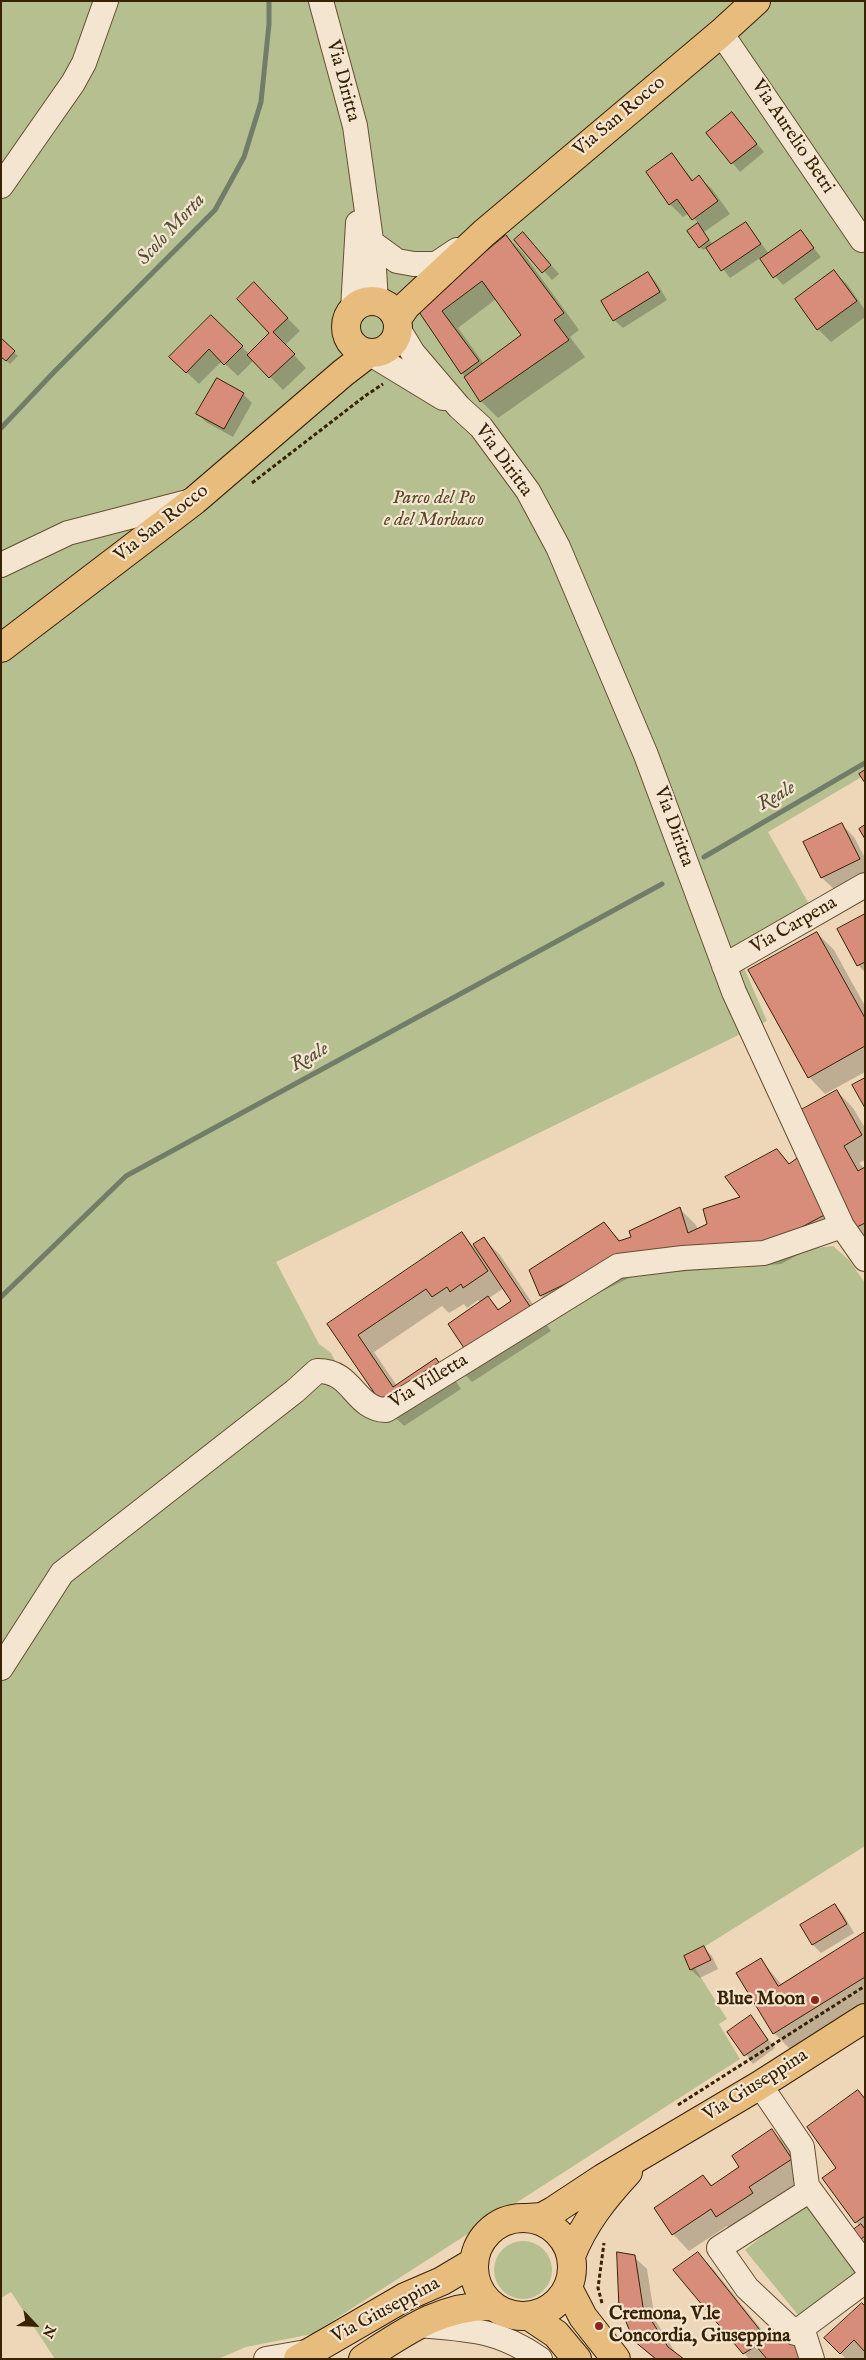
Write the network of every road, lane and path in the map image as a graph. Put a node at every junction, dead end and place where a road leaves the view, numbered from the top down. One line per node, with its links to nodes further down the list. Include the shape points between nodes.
1 (106, 1): 6 (street, via 84,63 73,83)
2 (321, 1): 5 (street, Via Diritta)
3 (756, 1): 4 (main road, Via San Rocco)
4 (721, 33): 7 (main road, Via San Rocco); 8 (street, Via Aurelio Betri)
5 (362, 162): 9 (street, Via Diritta); 11 (street, Via Diritta)
6 (1, 186)
7 (484, 233): 10 (street, Via San Rocco); 12 (main road, Via San Rocco, via 406,306)
8 (862, 240)
9 (371, 242): 10 (street, via 397,261); 11 (street, Via Diritta)
10 (436, 264): 11 (main road, Via San Rocco)
11 (365, 305): 12 (main road, via 389,307); 13 (main road, via 346,325)
12 (398, 324): 13 (main road, via 396,338 385,350); 14 (street, Via Diritta, via 406,346)
13 (360, 348): 14 (street, Via Diritta); 15 (main road, Via San Rocco, via 318,395)
14 (460, 408): 19 (street, Via Diritta, via 481,427 528,491 558,546 646,755)
15 (195, 500): 16 (street, via 68,533); 17 (main road, Via San Rocco)
16 (1, 565)
17 (1, 648)
18 (865, 885): 19 (street, Via Carpena)
19 (724, 966): 20 (street, Via Diritta)
20 (842, 1226): 21 (street, Via Diritta); 22 (street, Via Villetta, via 764,1253 618,1266 386,1410 371,1406 340,1376 317,1371 62,1573)
21 (865, 1259)
22 (1, 1668)
23 (865, 1986): 26 (path)
24 (865, 2018): 25 (main road, Via Giuseppina)
25 (760, 2085): 27 (main road, Via Giuseppina); 28 (street, via 802,2148)
26 (671, 2110)
27 (646, 2153): 29 (main road, Via Giuseppina, via 553,2211); 31 (main road, Via Giuseppina, via 593,2212)
28 (810, 2190): 33 (street); 40 (street, via 719,2248 747,2288 795,2332)
29 (527, 2218): 31 (main road, via 555,2230); 32 (main road, Via Giuseppina, via 498,2225 482,2241)
30 (606, 2235): 36 (path, via 598,2288)
31 (571, 2256): 35 (main road, Via Giuseppina)
32 (474, 2262): 37 (main road, via 482,2294); 41 (main road, Via Giuseppina, via 405,2297)
33 (865, 2265)
34 (865, 2281): 40 (street)
35 (568, 2288): 38 (main road, via 552,2307); 46 (main road, via 583,2316)
36 (602, 2305)
37 (493, 2306): 38 (main road, Via Giuseppina, via 516,2316); 39 (main road, Via Giuseppina, via 452,2310)
38 (529, 2316): 42 (main road, via 556,2334)
39 (418, 2325): 44 (main road, Via Giuseppina); 45 (street, via 475,2329 497,2335)
40 (802, 2328): 47 (street)
41 (315, 2352): 43 (street)
42 (573, 2356)
43 (266, 2359)
44 (363, 2359)
45 (540, 2359)
46 (616, 2359)
47 (812, 2359)

